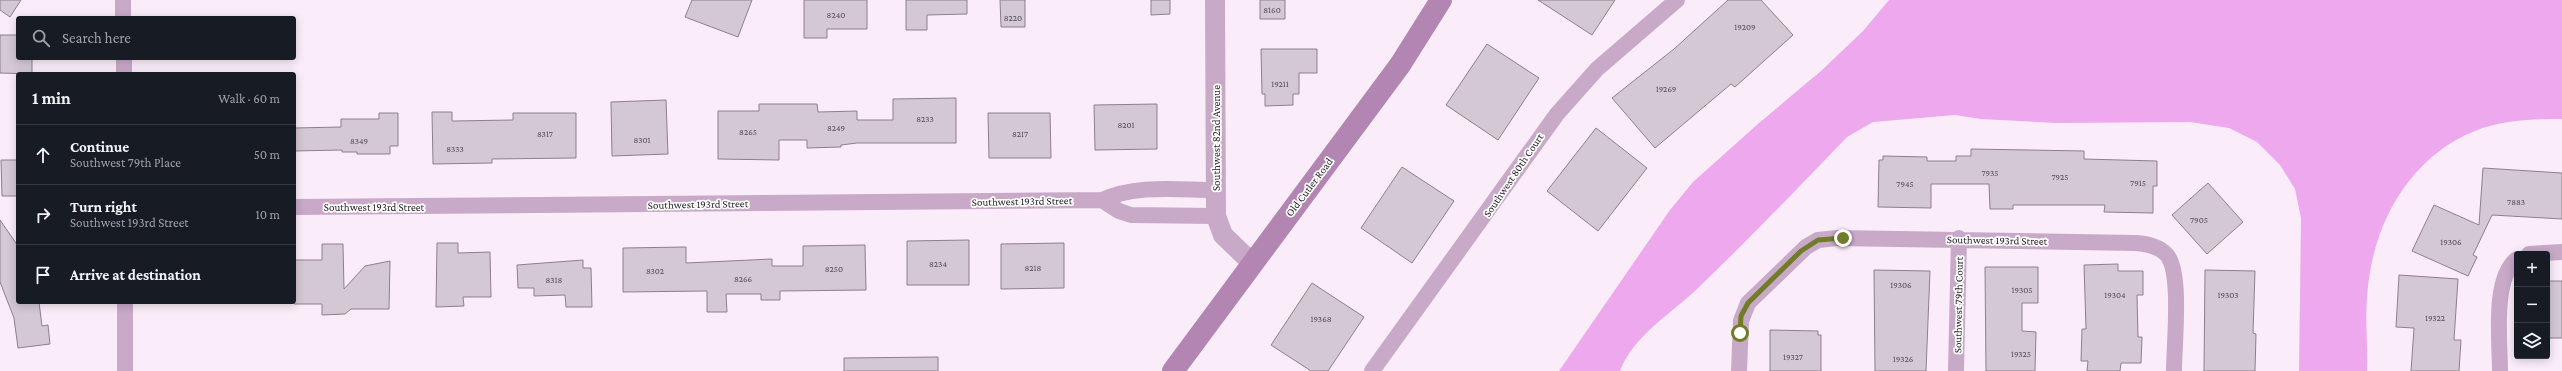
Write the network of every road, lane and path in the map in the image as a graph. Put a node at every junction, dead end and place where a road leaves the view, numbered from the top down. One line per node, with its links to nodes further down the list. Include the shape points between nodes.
1 (123, 0): 5 (street)
2 (1215, 0): 9 (street, Southwest 82nd Avenue)
3 (1440, 0): 18 (main road, Old Cutler Road, via 1400,66)
4 (1677, 0): 22 (street, Southwest 80th Court, via 1597,69 1557,114)
5 (123, 16)
6 (124, 60): 7 (street)
7 (124, 72)
8 (1149, 190): 9 (street, Southwest 193rd Street); 10 (street, Southwest 193rd Street, via 1121,192); 12 (street)
9 (1216, 190): 13 (street, Southwest 82nd Avenue)
10 (1102, 200): 11 (street, Southwest 193rd Street); 12 (street, via 1119,212)
11 (296, 207)
12 (1150, 216): 13 (street)
13 (1216, 216): 18 (street, Southwest 82nd Avenue, via 1223,235)
14 (1959, 238): 23 (street, Southwest 193rd Street, via 1818,240 1801,251 1745,307 1741,321); 24 (street, Southwest 79th Court); 25 (street, Southwest 193rd Street, via 2136,243 2159,249 2170,261 2176,279)
15 (2562, 252): 16 (street)
16 (2550, 253)
17 (2514, 262): 26 (street, via 2506,272 2501,287)
18 (1252, 263): 21 (main road, Old Cutler Road)
19 (125, 304): 20 (street)
20 (125, 371)
21 (1173, 371)
22 (1372, 371)
23 (1739, 371)
24 (1956, 371)
25 (2174, 371)
26 (2500, 371)

